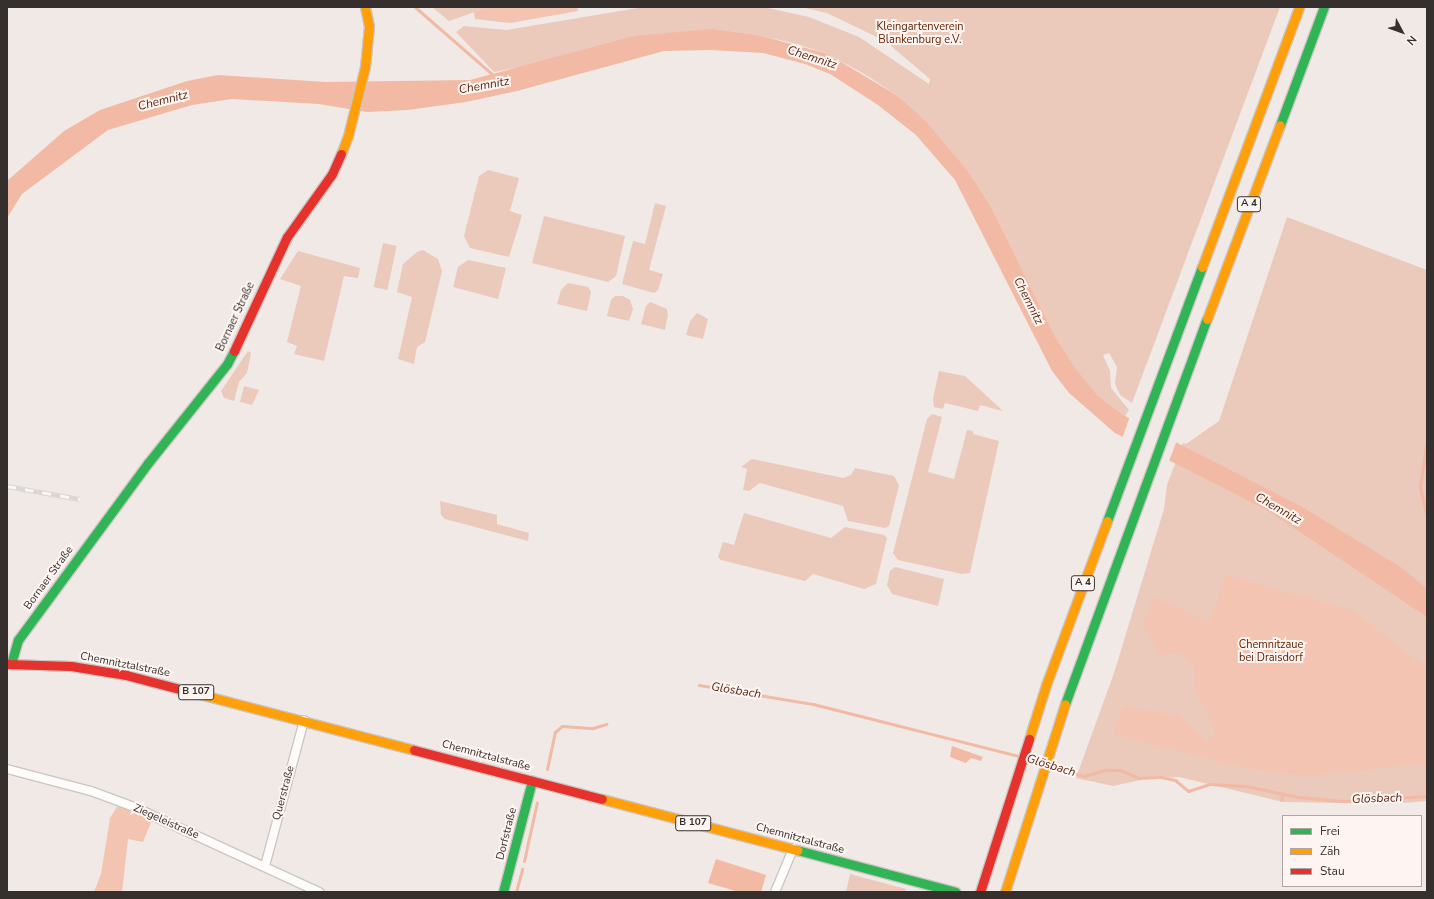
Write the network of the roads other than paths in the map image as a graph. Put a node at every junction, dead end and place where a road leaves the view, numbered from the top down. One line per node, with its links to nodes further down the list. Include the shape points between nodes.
1 (365, 7): 4 (main road, Bornaer Straße, via 369,26 365,67 344,147 327,184 287,236 276,256 236,350 54,590 18,640)
2 (1299, 7): 14 (main road, A 4, via 1120,480 1046,686)
3 (1324, 7): 15 (main road, A 4, via 1068,693)
4 (9, 664): 5 (main road, Chemnitztalstraße / B 107, via 71,666 126,675)
5 (304, 720): 7 (main road, Chemnitztalstraße / B 107); 9 (street, Querstraße)
6 (7, 769): 9 (street, Ziegeleistraße, via 91,791)
7 (532, 781): 8 (main road, Chemnitztalstraße / B 107); 11 (main road, Dorfstraße)
8 (793, 849): 12 (street); 13 (main road, Chemnitztalstraße / B 107)
9 (265, 866): 10 (street, Ziegeleistraße)
10 (319, 892)
11 (503, 892)
12 (775, 892)
13 (956, 892)
14 (980, 892)
15 (1004, 892)

